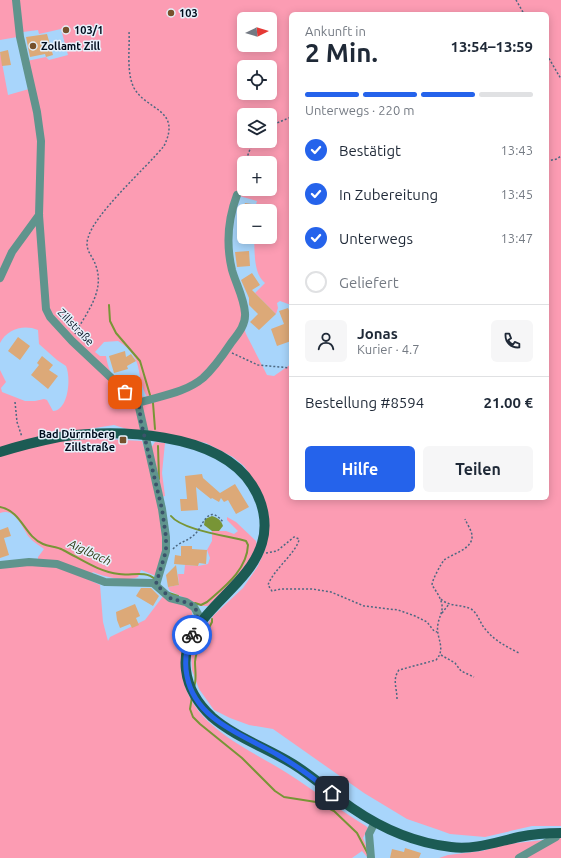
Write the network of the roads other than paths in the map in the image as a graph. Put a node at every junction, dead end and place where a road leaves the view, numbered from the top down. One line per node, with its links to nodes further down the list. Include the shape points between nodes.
1 (16, 0): 3 (street, Zillstraße, via 20,37 40,130)
2 (238, 196): 5 (street, via 231,215 229,248 232,269 243,302 245,319 241,328 204,377 176,392)
3 (39, 215): 4 (street, via 12,252); 5 (street, Zillstraße, via 46,308 50,317)
4 (0, 278)
5 (138, 402): 6 (street)
6 (145, 436): 7 (main road, via 80,435); 9 (street, via 166,537 166,551); 10 (main road, via 182,442 208,450 236,465 245,473 258,495 263,508 264,533 259,552 249,571)
7 (0, 452)
8 (0, 565): 9 (street, via 29,562 57,564 105,582)
9 (157, 582): 11 (street, via 170,598 191,604)
10 (212, 610): 11 (street, via 203,613); 12 (main road)
11 (197, 611): 12 (street)
12 (196, 629): 13 (main road, via 187,649 186,670 192,692 204,709 224,726 294,765 353,809)
13 (375, 822): 14 (main road, via 415,839 452,847 480,847 526,836); 15 (street, via 369,834)
14 (559, 833): 16 (street)
15 (371, 856)
16 (519, 858)

